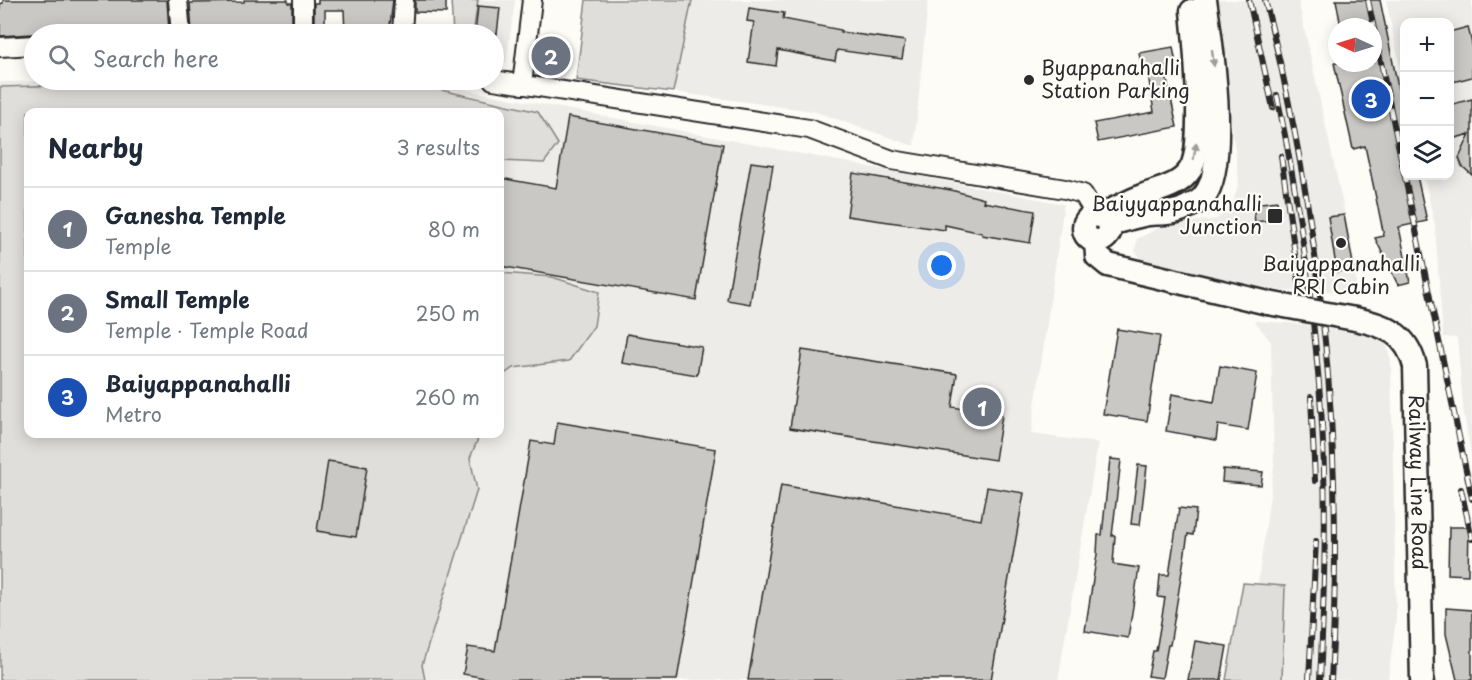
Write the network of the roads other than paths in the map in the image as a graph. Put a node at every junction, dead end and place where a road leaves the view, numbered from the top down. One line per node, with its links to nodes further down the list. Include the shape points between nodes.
1 (178, 0): 7 (street)
2 (303, 0): 8 (street)
3 (404, 0): 9 (street)
4 (531, 0): 13 (street)
5 (1191, 0): 14 (main road, one-way to 5, via 1191,170 1197,150 1197,60)
6 (1205, 0): 14 (main road, one-way to 14, via 1217,117 1217,146 1205,195 1173,213)
7 (180, 24)
8 (303, 24)
9 (403, 24)
10 (24, 46): 11 (street)
11 (0, 47)
12 (504, 82): 13 (street)
13 (522, 85): 14 (street, via 809,129 892,160 1065,189 1083,194)
14 (1100, 224): 15 (main road, Railway Line Road, bridge, via 1097,256 1108,266 1373,323 1394,333 1409,348 1415,366)
15 (1424, 680)

